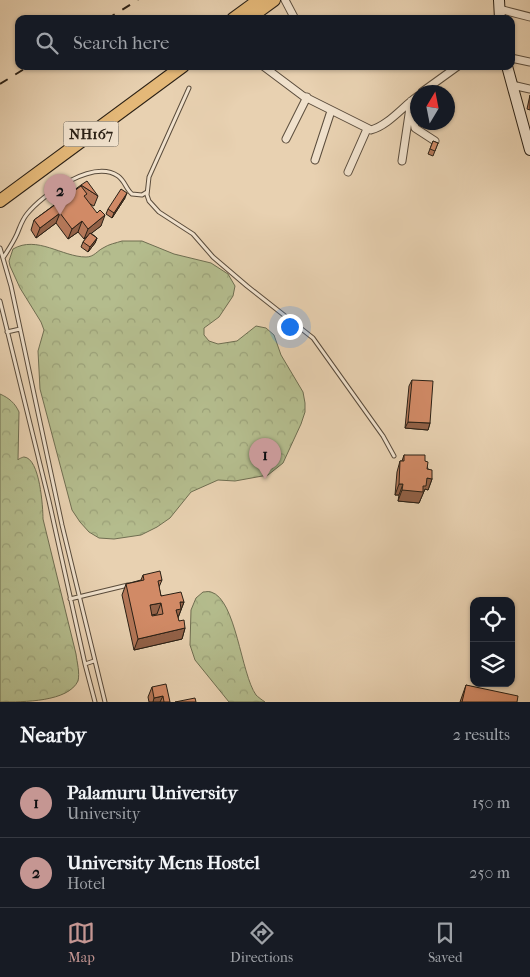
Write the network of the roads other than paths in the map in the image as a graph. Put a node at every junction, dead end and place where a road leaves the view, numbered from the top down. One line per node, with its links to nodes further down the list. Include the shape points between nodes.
1 (259, 0): 5 (highway)
2 (274, 0): 6 (highway)
3 (285, 0): 7 (street)
4 (499, 9): 8 (street)
5 (238, 15)
6 (253, 15)
7 (292, 15)
8 (530, 17)
9 (515, 59): 10 (street)
10 (530, 62)
11 (164, 70): 32 (highway, NH167)
12 (178, 70): 34 (highway, NH167)
13 (269, 70): 20 (street)
14 (452, 70): 16 (street)
15 (508, 70): 17 (street)
16 (432, 85)
17 (512, 85): 19 (street); 28 (street)
18 (189, 88): 33 (lane, via 149,177)
19 (530, 89)
20 (307, 97): 23 (street); 26 (street)
21 (410, 102): 24 (street, via 376,128)
22 (410, 108): 30 (street)
23 (331, 111): 24 (street); 29 (street)
24 (367, 129): 31 (street)
25 (418, 130): 27 (street)
26 (286, 139)
27 (435, 141)
28 (530, 150)
29 (315, 160)
30 (402, 162)
31 (348, 172)
32 (0, 191)
33 (147, 192): 36 (lane, via 132,194 121,179 109,173 78,177 33,207); 40 (lane, via 149,201 159,212 193,234 213,256 313,338)
34 (0, 201)
35 (0, 248): 36 (lane)
36 (3, 258): 38 (lane)
37 (0, 301): 39 (lane)
38 (20, 330): 39 (lane); 42 (lane)
39 (7, 332): 43 (lane)
40 (394, 456)
41 (134, 583): 42 (lane)
42 (80, 596): 43 (lane); 44 (lane)
43 (70, 599): 45 (lane)
44 (94, 661): 45 (lane); 47 (lane)
45 (85, 664): 46 (lane)
46 (95, 702)
47 (105, 702)

